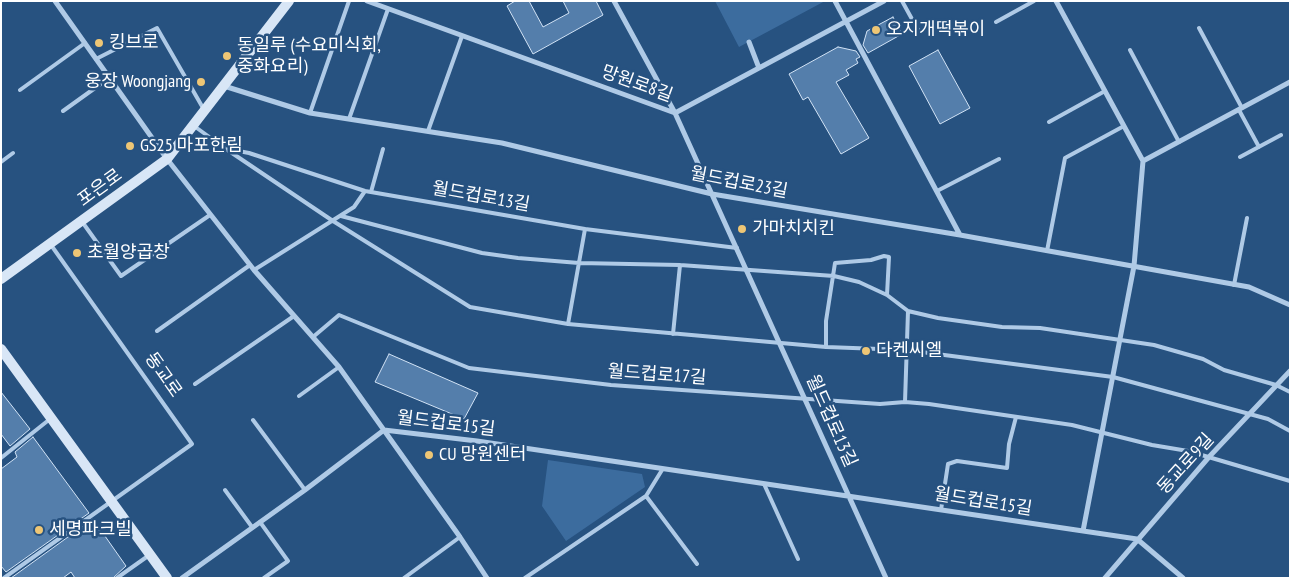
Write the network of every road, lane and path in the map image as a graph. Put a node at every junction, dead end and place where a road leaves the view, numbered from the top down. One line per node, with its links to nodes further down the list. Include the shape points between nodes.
1 (55, 1): 18 (street)
2 (289, 1): 24 (street, 포은로)
3 (350, 1): 30 (lane)
4 (367, 1): 11 (street, 망원로8길)
5 (614, 1): 31 (street, 월드컵로13길)
6 (835, 1): 12 (street)
7 (884, 1): 12 (street, 망원로8길)
8 (902, 1): 15 (lane)
9 (1034, 1): 13 (lane)
10 (1056, 1): 26 (street)
11 (388, 9): 16 (street, 망원로8길); 32 (lane)
12 (846, 21): 21 (street, 망원로8길); 49 (street)
13 (996, 22)
14 (1200, 28): 27 (lane)
15 (918, 30)
16 (462, 36): 31 (street, 망원로8길); 36 (lane)
17 (748, 42): 21 (street)
18 (85, 43): 20 (street); 25 (lane)
19 (1130, 50): 38 (lane)
20 (96, 59): 22 (street); 28 (lane, via 157,28)
21 (759, 68): 31 (street, 망원로8길)
22 (110, 78): 29 (lane); 45 (street)
23 (1290, 82): 27 (street)
24 (223, 86): 28 (street, 포은로); 30 (street, 월드컵로23길)
25 (20, 90)
26 (1105, 91): 33 (lane); 35 (street)
27 (1241, 109): 38 (street); 39 (lane)
28 (204, 110): 34 (street, 포은로)
29 (63, 111)
30 (310, 113): 32 (street, 월드컵로23길)
31 (676, 113): 51 (street, 월드컵로13길)
32 (349, 119): 36 (street, 월드컵로23길)
33 (1049, 122)
34 (193, 125): 40 (lane); 45 (street, 포은로)
35 (1124, 126): 46 (street); 61 (lane, via 1065,158)
36 (428, 131): 51 (street, 월드컵로23길, via 502,143)
37 (1281, 136): 39 (lane)
38 (1179, 142): 46 (street)
39 (1259, 147): 43 (lane)
40 (226, 149): 48 (lane, 월드컵로13길, via 250,153); 56 (lane)
41 (383, 149): 50 (lane)
42 (13, 154): 47 (lane)
43 (1240, 157)
44 (999, 158): 49 (lane)
45 (167, 159): 52 (street); 55 (street, 포은로)
46 (1143, 161): 64 (street)
47 (1, 162)
48 (365, 191): 50 (lane, 월드컵로13길); 53 (lane, via 354,207)
49 (937, 191): 58 (street)
50 (372, 192): 57 (lane, 월드컵로13길)
51 (712, 194): 58 (street, 월드컵로23길); 60 (street, 월드컵로13길)
52 (210, 215): 55 (lane, via 121,276); 65 (street)
53 (340, 216): 56 (lane); 62 (lane, via 482,252)
54 (1247, 218): 69 (lane)
55 (82, 221): 59 (street, 포은로)
56 (333, 221): 65 (lane); 74 (lane, via 470,307)
57 (585, 229): 60 (lane, 월드컵로13길); 62 (lane)
58 (960, 235): 61 (street, 월드컵로23길)
59 (50, 244): 68 (street, 포은로); 108 (lane, 동교로, via 192,444)
60 (737, 248): 66 (street, 월드컵로13길)
61 (1047, 251): 64 (street, 월드컵로23길)
62 (579, 263): 63 (lane); 74 (lane)
63 (680, 265): 66 (lane); 76 (lane)
64 (1134, 266): 69 (street, 월드컵로23길); 78 (street)
65 (252, 267): 73 (street); 75 (lane)
66 (748, 271): 67 (lane); 79 (street, 월드컵로13길)
67 (834, 276): 70 (lane, via 859,282); 70 (lane, via 835,263 889,257); 80 (lane, via 826,321)
68 (1, 279)
69 (1234, 285): 71 (street, 월드컵로23길, via 1249,287)
70 (887, 295): 72 (lane)
71 (1290, 305)
72 (908, 311): 78 (lane, via 1002,327 1040,328); 82 (lane)
73 (294, 316): 77 (street); 86 (lane)
74 (568, 324): 76 (lane)
75 (157, 331)
76 (673, 334): 79 (lane)
77 (313, 337): 83 (street); 90 (lane, 월드컵로17길, via 339,315 468,368 611,385)
78 (1119, 340): 85 (street); 87 (lane, via 1154,345 1203,359 1224,370)
79 (780, 343): 80 (lane); 90 (street, 월드컵로13길)
80 (826, 347): 82 (lane)
81 (1, 349): 94 (street)
82 (906, 350): 85 (lane); 91 (lane)
83 (339, 367): 89 (lane); 96 (street)
84 (1290, 371): 87 (street, 동교로9길)
85 (1113, 377): 92 (lane); 98 (street)
86 (195, 384)
87 (1276, 385): 88 (lane); 92 (street, 동교로9길)
88 (1290, 392)
89 (299, 396)
90 (806, 400): 91 (lane, 월드컵로17길, via 880,404); 107 (street, 월드컵로13길)
91 (905, 402): 93 (lane, 월드컵로17길)
92 (1250, 414): 97 (lane, via 1268,418); 99 (street, 동교로9길)
93 (1016, 417): 98 (lane, 월드컵로17길); 109 (lane, via 1006,468 956,460 948,464)
94 (52, 418): 100 (lane); 108 (street)
95 (253, 420): 105 (lane)
96 (384, 430): 101 (street, 월드컵로15길); 105 (street, 월드컵로15길); 113 (street)
97 (1290, 431)
98 (1101, 433): 99 (lane, 월드컵로17길); 112 (street)
99 (1209, 457): 102 (lane, 월드컵로17길); 114 (street, 동교로9길)
100 (1, 458)
101 (662, 470): 103 (street, 월드컵로15길); 106 (lane)
102 (1290, 481)
103 (764, 484): 107 (street, 월드컵로15길); 116 (lane)
104 (225, 490): 111 (lane)
105 (305, 490): 110 (street, 월드컵로15길)
106 (646, 496): 117 (lane); 125 (lane)
107 (850, 496): 109 (street, 월드컵로15길); 126 (street, 월드컵로13길)
108 (112, 502): 115 (street); 119 (lane, 동교로)
109 (941, 510): 112 (street, 월드컵로15길)
110 (260, 522): 111 (street, 월드컵로15길); 123 (lane, via 288,561)
111 (252, 527): 122 (street, 월드컵로15길)
112 (1083, 531): 114 (street, 월드컵로15길)
113 (460, 537): 118 (street); 124 (lane)
114 (1137, 539): 127 (street, 동교로9길); 128 (street)
115 (150, 554): 120 (lane); 121 (street)
116 (798, 559)
117 (697, 564)
118 (486, 577)
119 (4, 578)
120 (118, 578)
121 (167, 578)
122 (182, 578)
123 (264, 578)
124 (404, 578)
125 (525, 578)
126 (886, 578)
127 (1105, 578)
128 (1183, 578)

